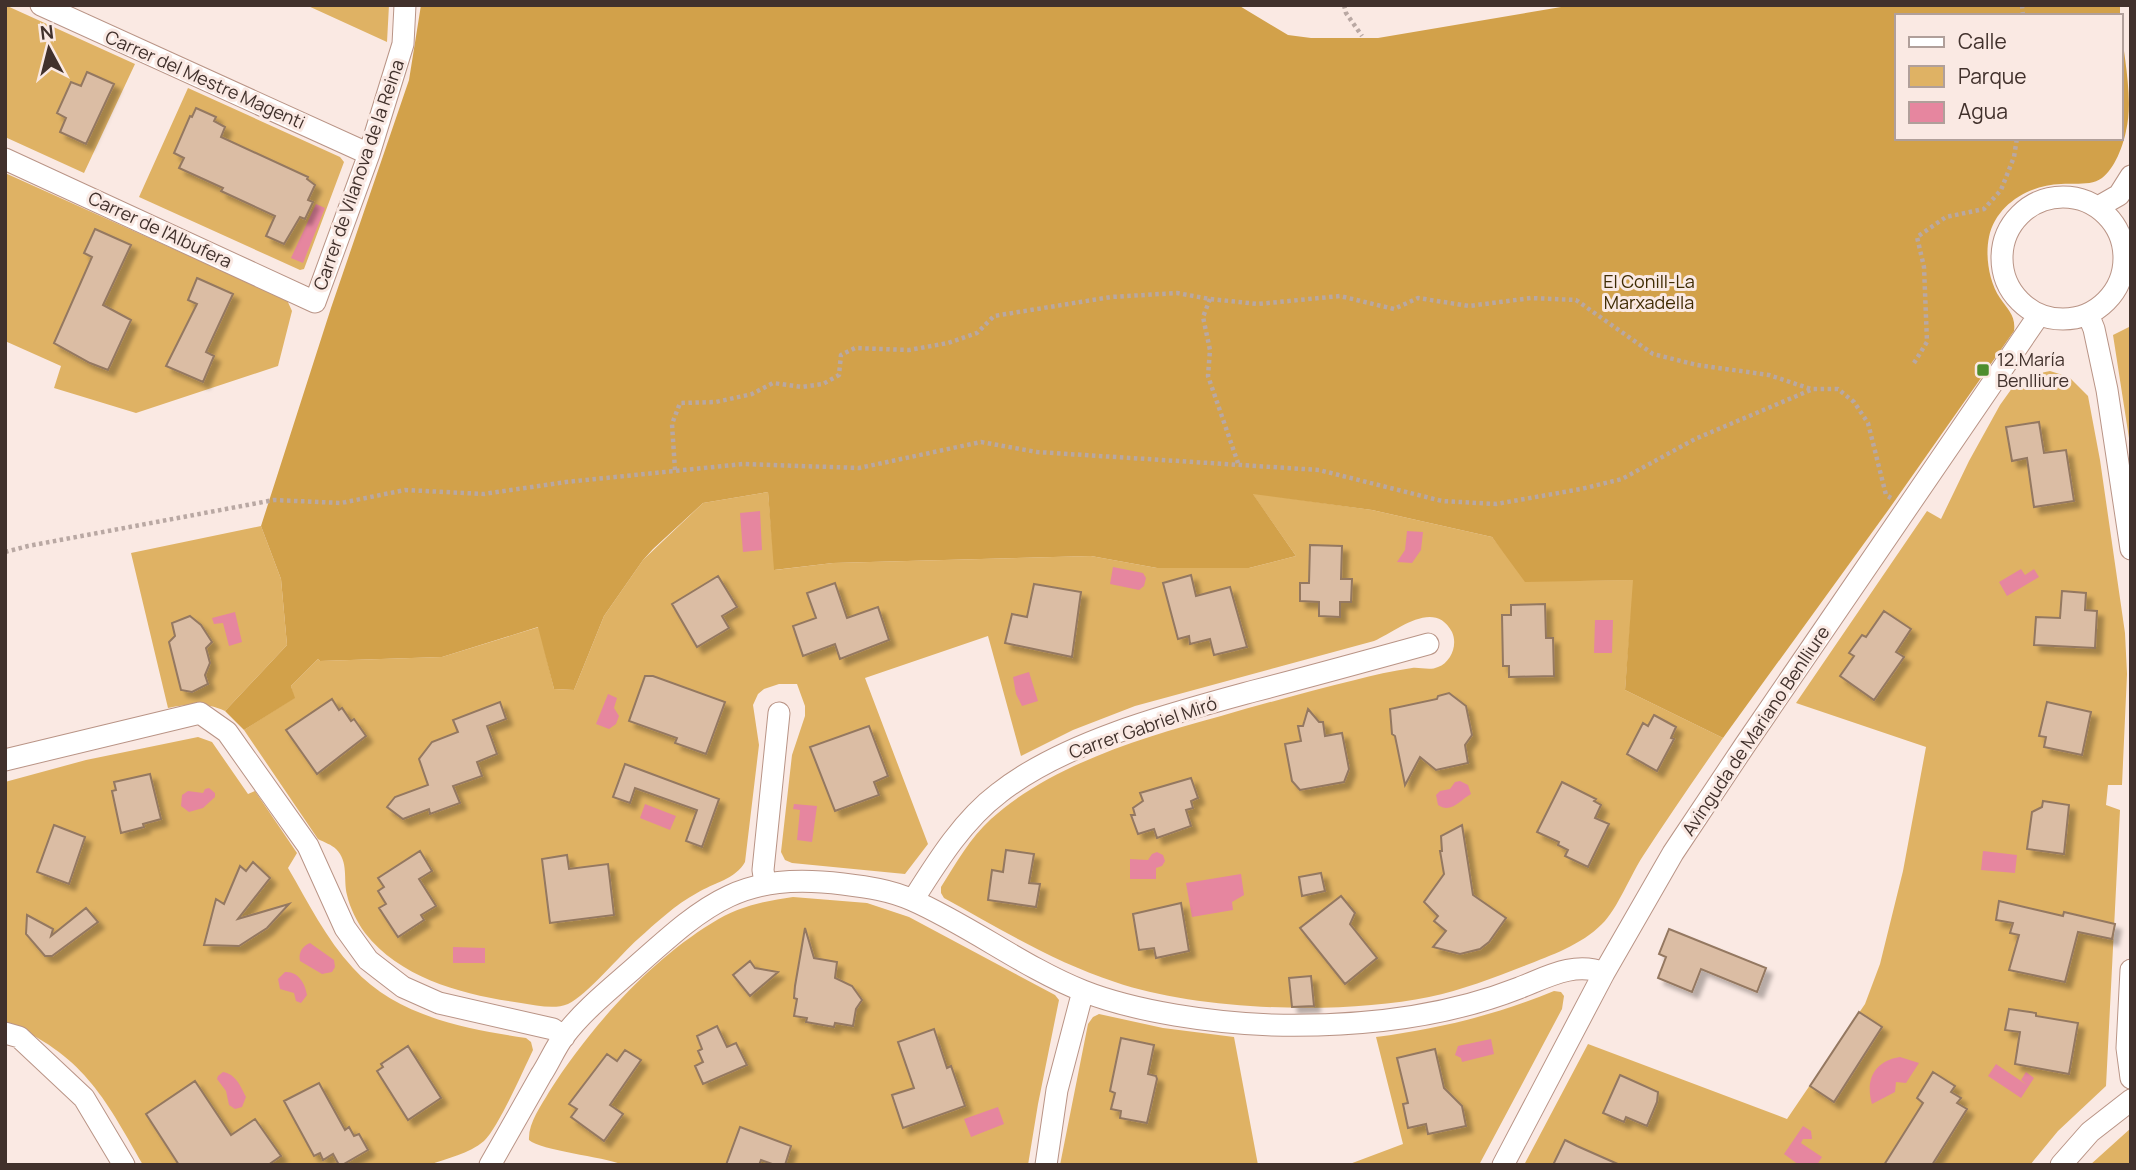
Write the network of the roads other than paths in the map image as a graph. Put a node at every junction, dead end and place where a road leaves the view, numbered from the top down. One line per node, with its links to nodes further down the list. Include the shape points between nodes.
1 (41, 5): 3 (street, Carrer del Mestre Magenti)
2 (405, 5): 3 (street, Carrer de Vilanova de la Reina, via 403,44)
3 (369, 154): 9 (street, Carrer de Vilanova de la Reina)
4 (5, 159): 9 (street, Carrer de l'Albufera)
5 (2131, 176): 6 (street, via 2119,195)
6 (2098, 206): 7 (street); 11 (street, via 2079,198 2038,201 2008,229 2002,269 2009,288)
7 (2125, 231): 8 (street)
8 (2127, 268): 10 (street, via 2105,303)
9 (315, 302)
10 (2088, 314): 11 (street, via 2072,319); 12 (street, via 2106,390)
11 (2039, 315): 19 (street, Avinguda de Mariano Benlliure, via 1681,842)
12 (2131, 549)
13 (1428, 644): 17 (street, Carrer Gabriel Miró, via 1180,711 1040,766 969,818)
14 (779, 713): 16 (street)
15 (5, 760): 22 (street, via 200,713 227,732 308,846 345,928 368,960 403,987 439,1003 553,1029)
16 (765, 883): 17 (street, via 833,883 887,890); 22 (street, via 709,904 589,1008)
17 (913, 900): 20 (street)
18 (2131, 970): 23 (street, via 2127,1048)
19 (1605, 973): 20 (street, via 1590,967 1565,970 1474,1005 1322,1025 1215,1020 1144,1009); 28 (street, Avinguda de Mariano Benlliure)
20 (1083, 991): 27 (street, via 1057,1090)
21 (5, 1033): 25 (street, via 19,1037 84,1098)
22 (564, 1037): 26 (street)
23 (2131, 1078)
24 (2131, 1100): 29 (street, via 2090,1132)
25 (124, 1165)
26 (490, 1165)
27 (1046, 1165)
28 (1503, 1165)
29 (2061, 1165)

